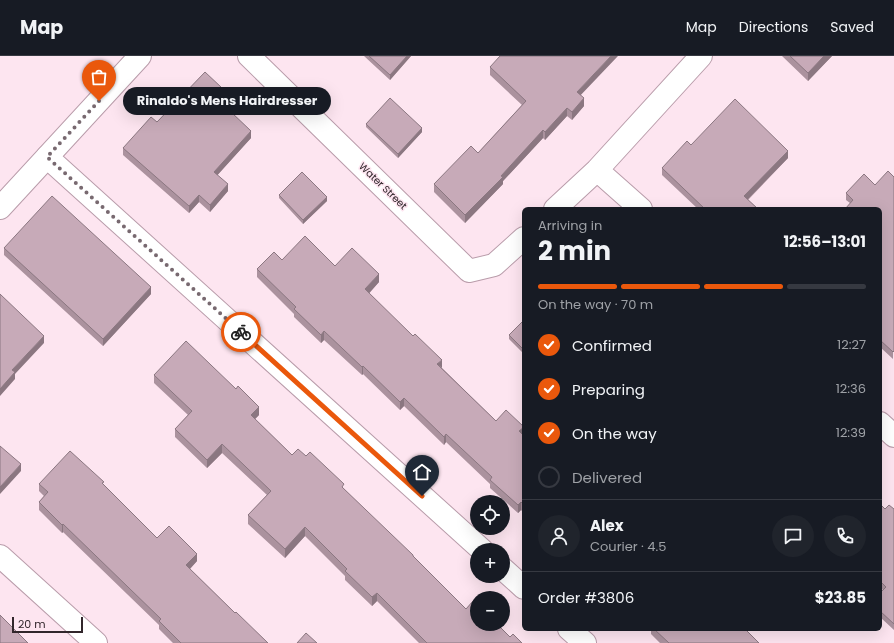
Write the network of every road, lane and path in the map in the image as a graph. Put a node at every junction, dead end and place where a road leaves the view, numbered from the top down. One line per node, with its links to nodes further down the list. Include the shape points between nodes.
1 (140, 56): 4 (street)
2 (249, 56): 9 (street, Water Street, via 469,270 494,265)
3 (702, 56): 5 (street)
4 (47, 157): 8 (street); 10 (street)
5 (597, 170): 6 (street); 7 (street)
6 (557, 207)
7 (639, 207)
8 (0, 208)
9 (522, 240)
10 (474, 543)
11 (0, 556): 15 (street)
12 (510, 575): 13 (street)
13 (522, 586)
14 (571, 631): 16 (street)
15 (96, 643)
16 (585, 643)

